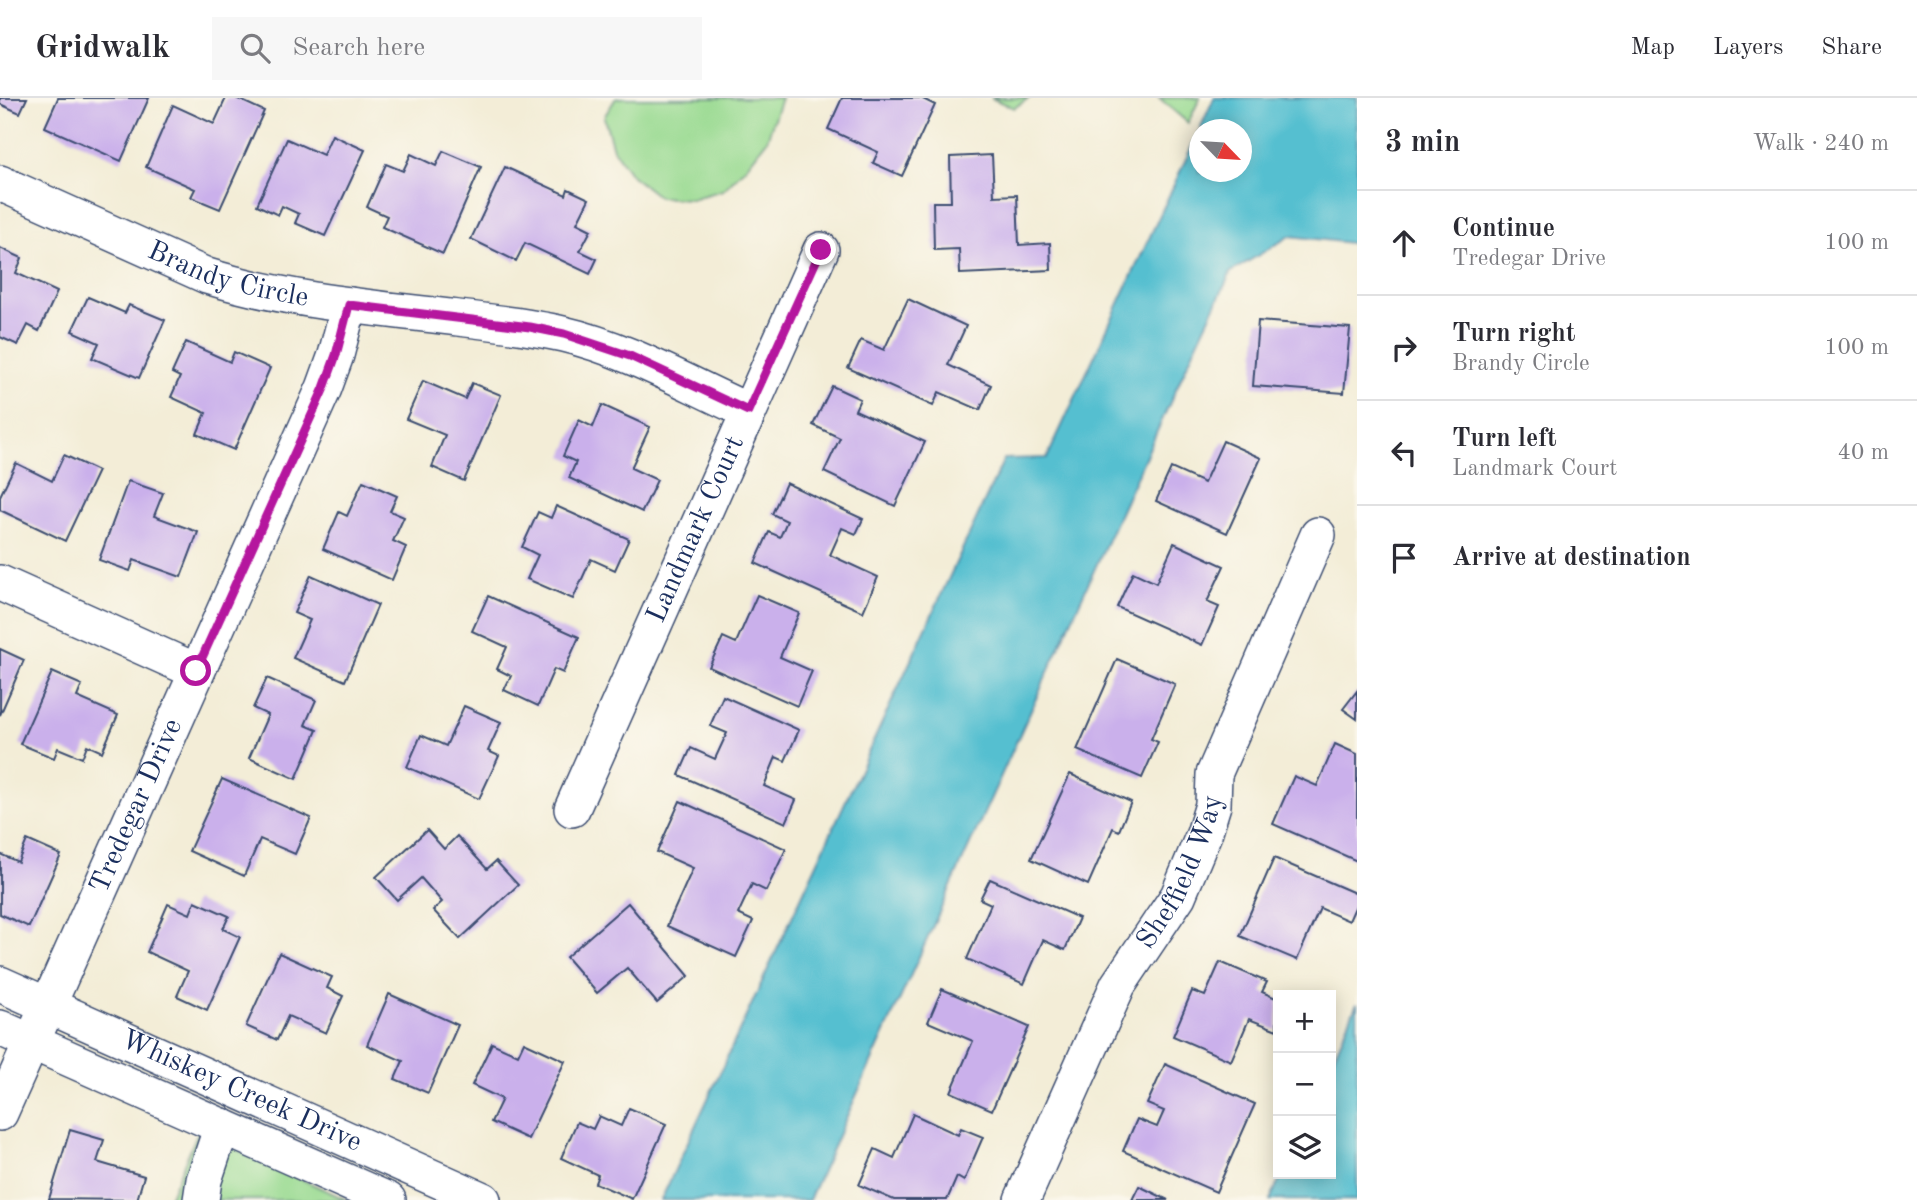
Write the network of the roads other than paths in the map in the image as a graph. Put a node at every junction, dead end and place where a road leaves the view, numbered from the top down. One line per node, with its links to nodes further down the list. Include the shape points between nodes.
1 (0, 183): 3 (street, Brandy Circle, via 207,276)
2 (821, 250): 4 (street, Landmark Court)
3 (349, 305): 4 (street, Brandy Circle, via 564,334 630,356); 7 (street, Tredegar Drive, via 324,388)
4 (748, 411): 8 (street, Landmark Court)
5 (1318, 535): 19 (street, Sheffield Way, via 1214,774 1213,805 1178,897 1118,985)
6 (0, 583): 7 (street)
7 (196, 671): 10 (street, Tredegar Drive)
8 (572, 808)
9 (0, 985): 10 (street, Whiskey Creek Drive)
10 (49, 1006): 12 (street, Tredegar Drive); 18 (street, Whiskey Creek Drive)
11 (0, 1028): 12 (street, Whiskey Creek Drive)
12 (32, 1042): 13 (street, Tredegar Drive); 14 (street, Whiskey Creek Drive)
13 (0, 1114)
14 (222, 1126): 15 (street); 16 (street, Whiskey Creek Drive)
15 (203, 1190)
16 (353, 1193): 17 (street, Whiskey Creek Drive)
17 (388, 1200)
18 (483, 1200)
19 (1023, 1200)

